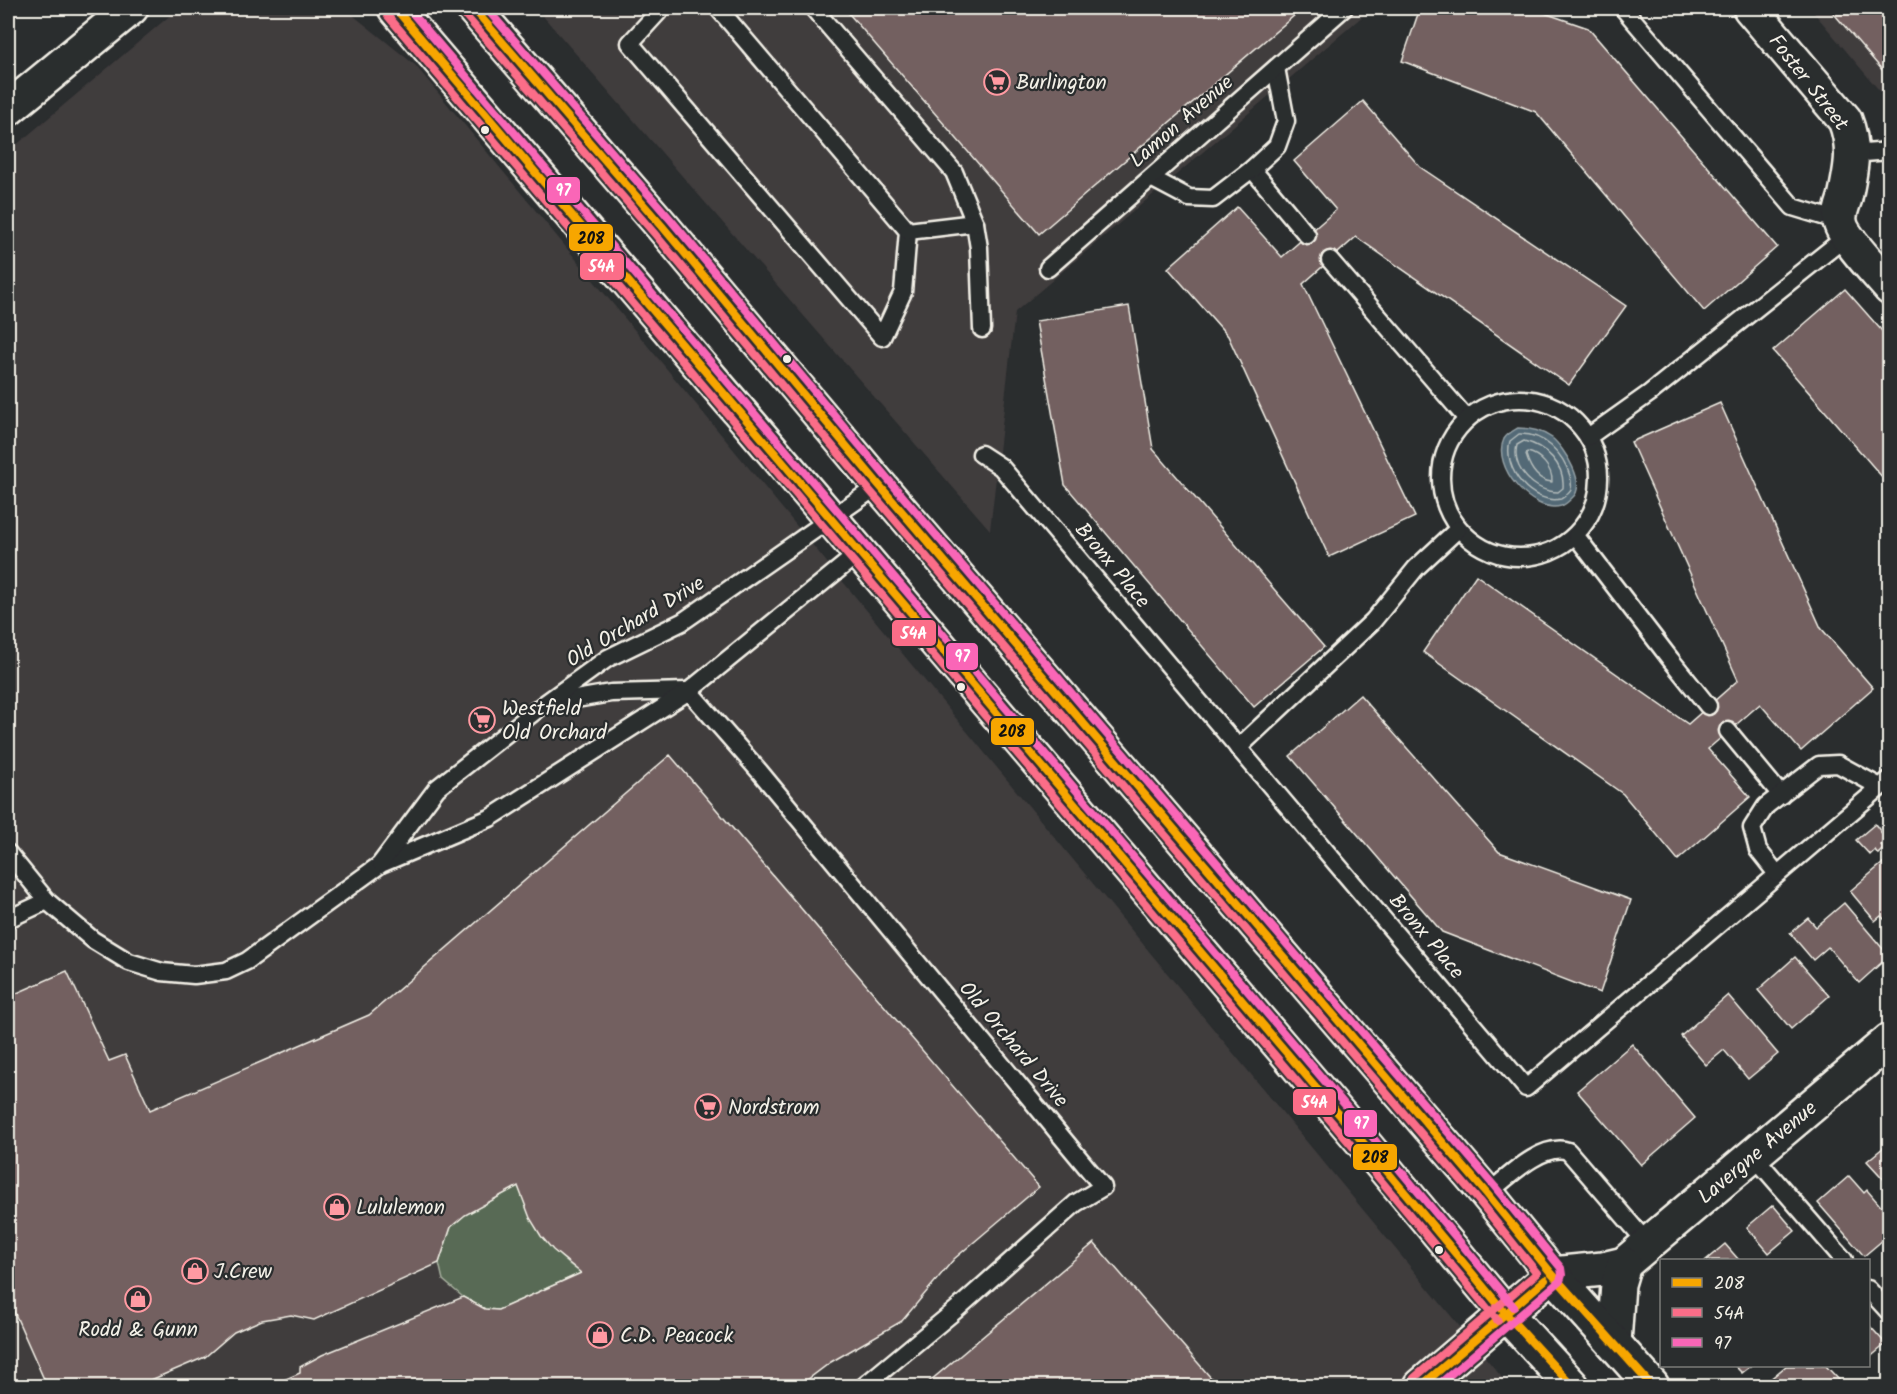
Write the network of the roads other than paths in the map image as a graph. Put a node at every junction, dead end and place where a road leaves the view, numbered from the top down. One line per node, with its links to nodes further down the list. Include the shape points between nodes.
1 (131, 8): 11 (main road)
2 (395, 8): 28 (main road)
3 (473, 8): 27 (main road)
4 (662, 8): 18 (lane, via 630,43 882,337 903,292)
5 (718, 8): 18 (lane)
6 (813, 8): 16 (lane, via 954,172)
7 (1344, 8): 10 (lane, Lamon Avenue)
8 (1623, 8): 17 (lane, via 1793,207)
9 (1750, 8): 13 (main road, Foster Street, via 1845,120)
10 (1276, 68): 14 (lane, via 1286,121 1277,146); 15 (lane, Lamon Avenue)
11 (8, 109)
12 (1890, 151): 13 (lane)
13 (1852, 154): 17 (main road, Foster Street)
14 (1252, 169): 15 (lane, via 1213,199 1189,198); 19 (lane)
15 (1151, 178): 21 (lane, Lamon Avenue)
16 (975, 223): 18 (lane); 23 (lane)
17 (1843, 228): 22 (main road); 25 (lane, via 1650,393)
18 (908, 231)
19 (1307, 235)
20 (1330, 260): 24 (lane)
21 (1048, 268)
22 (1890, 288)
23 (982, 329)
24 (1467, 419): 25 (lane, via 1486,406 1508,399 1532,400 1554,406 1574,419); 29 (lane, via 1442,460 1446,508)
25 (1588, 437): 30 (lane, via 1597,457 1598,500)
26 (981, 454): 36 (lane, Bronx Place, via 1001,466)
27 (879, 485): 28 (lane, Old Orchard Drive); 46 (main road)
28 (831, 519): 31 (main road); 33 (lane, Old Orchard Drive, via 682,622 608,658)
29 (1458, 529): 30 (lane, via 1474,544 1494,554 1515,558 1558,549); 36 (lane, via 1416,568 1373,621)
30 (1576, 536): 34 (lane)
31 (860, 552): 32 (lane, Old Orchard Drive); 52 (main road)
32 (689, 691): 33 (lane, via 611,693); 40 (lane, Old Orchard Drive, via 490,818); 54 (lane, Old Orchard Drive, via 1103,1187 1076,1203)
33 (543, 705): 40 (lane, Old Orchard Drive, via 437,788)
34 (1708, 706)
35 (1728, 731): 38 (lane)
36 (1238, 748): 41 (lane, Bronx Place, via 1526,1088)
37 (1885, 783): 38 (lane, via 1838,764 1819,765); 41 (lane, Bronx Place)
38 (1781, 795): 41 (lane, via 1766,807 1752,828 1758,850)
39 (8, 853): 42 (lane, Old Orchard Drive)
40 (381, 864): 42 (lane, Old Orchard Drive, via 247,961 226,971 194,975 162,972 129,962 93,940)
41 (1777, 874)
42 (47, 901): 43 (lane)
43 (8, 919)
44 (1890, 1040): 45 (main road, Lavergne Avenue)
45 (1753, 1155): 47 (main road, Lavergne Avenue); 48 (lane)
46 (1487, 1194): 47 (lane, via 1542,1153 1568,1151); 49 (main road)
47 (1636, 1254): 49 (main road, Lavergne Avenue, via 1603,1269); 53 (main road, via 1618,1284)
48 (1843, 1259)
49 (1552, 1274): 52 (main road); 53 (main road)
50 (1870, 1289): 51 (lane)
51 (1890, 1313)
52 (1506, 1314): 55 (main road); 56 (main road)
53 (1614, 1343): 57 (main road)
54 (864, 1386)
55 (1421, 1386)
56 (1572, 1386)
57 (1652, 1386)

